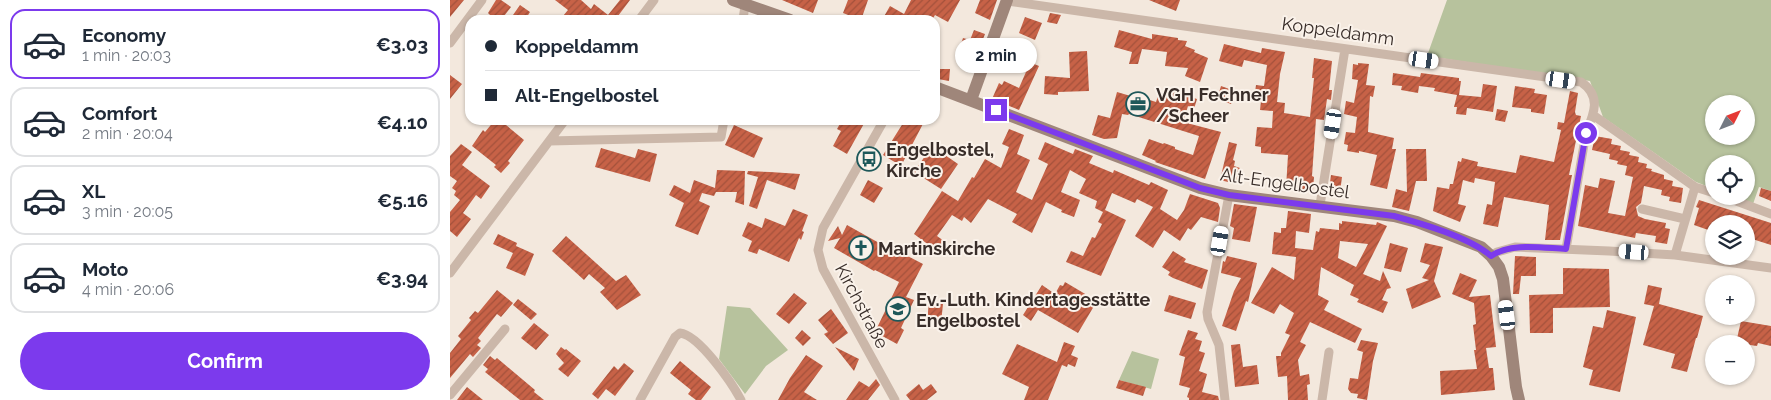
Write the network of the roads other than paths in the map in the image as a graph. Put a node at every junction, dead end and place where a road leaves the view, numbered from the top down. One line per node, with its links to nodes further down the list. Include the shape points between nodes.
1 (482, 0): 6 (street)
2 (654, 0): 7 (street)
3 (733, 0): 5 (street)
4 (1007, 0): 12 (street, Koppeldamm); 14 (street)
5 (746, 6): 8 (street); 9 (street)
6 (471, 15)
7 (643, 15)
8 (744, 15)
9 (774, 15)
10 (465, 23): 11 (street)
11 (450, 43)
12 (1345, 49): 15 (street, Koppeldamm, via 1581,82 1588,87 1595,102); 23 (street)
13 (940, 88): 14 (street, Alt-Engelbostel)
14 (971, 100): 22 (street, Alt-Engelbostel, via 1200,188)
15 (1593, 115): 20 (street); 28 (street, Koppeldamm, via 1586,133)
16 (561, 125): 19 (street)
17 (723, 125): 19 (street, via 721,137)
18 (881, 125): 38 (street, Kirchstraße, via 823,228 818,250 823,269)
19 (549, 141): 32 (street)
20 (1695, 186): 21 (street); 27 (street)
21 (1705, 190)
22 (1229, 195): 23 (street, Alt-Engelbostel); 39 (street, via 1207,312 1218,345)
23 (1320, 205): 30 (street, Alt-Engelbostel, via 1417,222 1481,247)
24 (1746, 205): 26 (street)
25 (1642, 210): 27 (street)
26 (1771, 214)
27 (1685, 219): 29 (street)
28 (1566, 249): 29 (street); 30 (street, via 1515,248)
29 (1675, 255): 31 (street)
30 (1491, 256): 41 (street, Alt-Engelbostel, via 1503,278)
31 (1771, 268)
32 (450, 273)
33 (505, 329): 35 (street)
34 (1329, 352): 40 (street)
35 (450, 396)
36 (640, 400): 37 (street, via 680,333 686,333 718,365)
37 (741, 400)
38 (895, 400)
39 (1224, 400)
40 (1322, 400)
41 (1519, 400)

